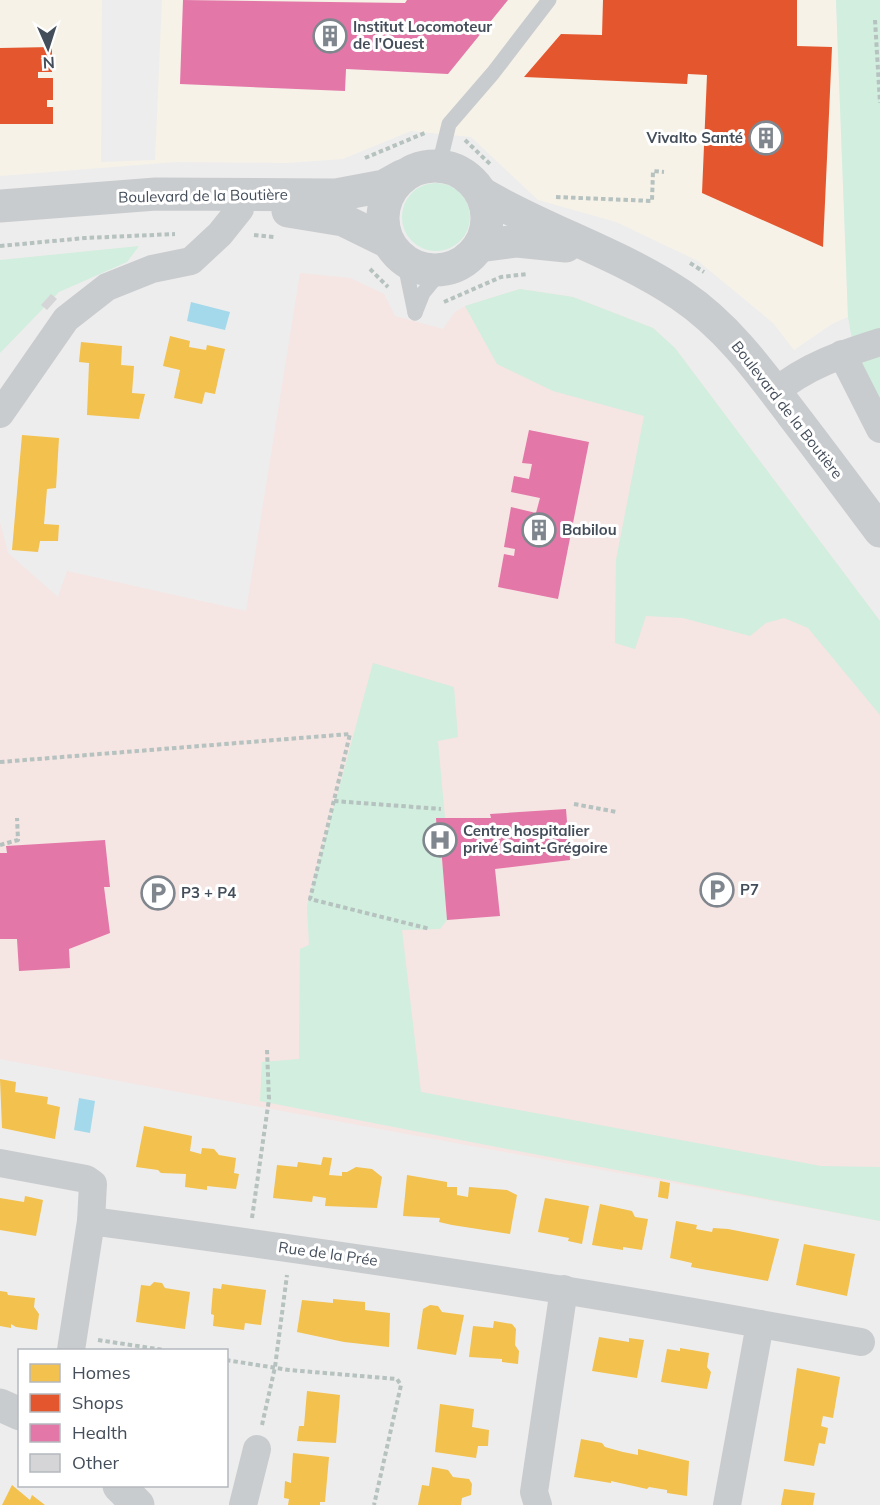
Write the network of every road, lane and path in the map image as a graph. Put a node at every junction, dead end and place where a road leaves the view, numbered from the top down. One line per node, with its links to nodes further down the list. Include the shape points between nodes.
1 (549, 0): 4 (lane, via 449,124)
2 (875, 20): 3 (path)
3 (880, 103)
4 (439, 165): 6 (street); 7 (street, via 464,174)
5 (664, 172): 8 (path, via 653,171 652,201)
6 (402, 176): 9 (street, Boulevard de la Boutière, via 384,186 336,195 156,194); 17 (street, via 385,200 383,217)
7 (482, 193): 15 (street, via 487,220); 16 (street, Boulevard de la Boutière)
8 (551, 197)
9 (0, 206)
10 (240, 209): 11 (street, Boulevard de la Boutière, via 112,212); 12 (street); 17 (street, Boulevard de la Boutière, via 343,220)
11 (0, 222)
12 (220, 234): 13 (path); 14 (path, via 107,237); 22 (street, via 191,261 152,269 107,288 66,319)
13 (276, 237)
14 (0, 246)
15 (479, 246): 16 (street, Boulevard de la Boutière, via 533,241); 18 (street, via 469,258)
16 (590, 249): 21 (street, Boulevard de la Boutière, via 660,282 710,316)
17 (396, 251): 18 (street, via 429,270); 18 (lane, via 415,312 423,293)
18 (442, 270)
19 (880, 342): 20 (street)
20 (842, 354): 21 (street, via 793,377); 23 (street)
21 (775, 392): 24 (street, Boulevard de la Boutière)
22 (0, 414)
23 (880, 429)
24 (880, 531)
25 (0, 762): 26 (path, via 351,734)
26 (334, 801): 28 (path); 32 (path, via 310,900)
27 (574, 804): 29 (path)
28 (441, 808)
29 (617, 812)
30 (17, 818): 31 (path, via 18,840)
31 (0, 845)
32 (430, 929)
33 (267, 1050): 36 (path, via 270,1099)
34 (0, 1164): 35 (street, via 90,1181 95,1190)
35 (91, 1221): 36 (street, Rue de la Prée); 41 (street)
36 (249, 1242): 37 (street, Rue de la Prée)
37 (291, 1248): 38 (street, Rue de la Prée); 44 (path)
38 (564, 1289): 39 (street, Rue de la Prée); 52 (street, via 534,1492)
39 (760, 1324): 40 (street, Rue de la Prée); 53 (street)
40 (861, 1342)
41 (72, 1344): 42 (path)
42 (149, 1349)
43 (228, 1360): 44 (path)
44 (275, 1367): 47 (path); 51 (path, via 397,1379 401,1385)
45 (0, 1405): 46 (street)
46 (18, 1413)
47 (257, 1449): 50 (street)
48 (121, 1487): 49 (street)
49 (138, 1505)
50 (243, 1505)
51 (374, 1505)
52 (538, 1505)
53 (727, 1505)

